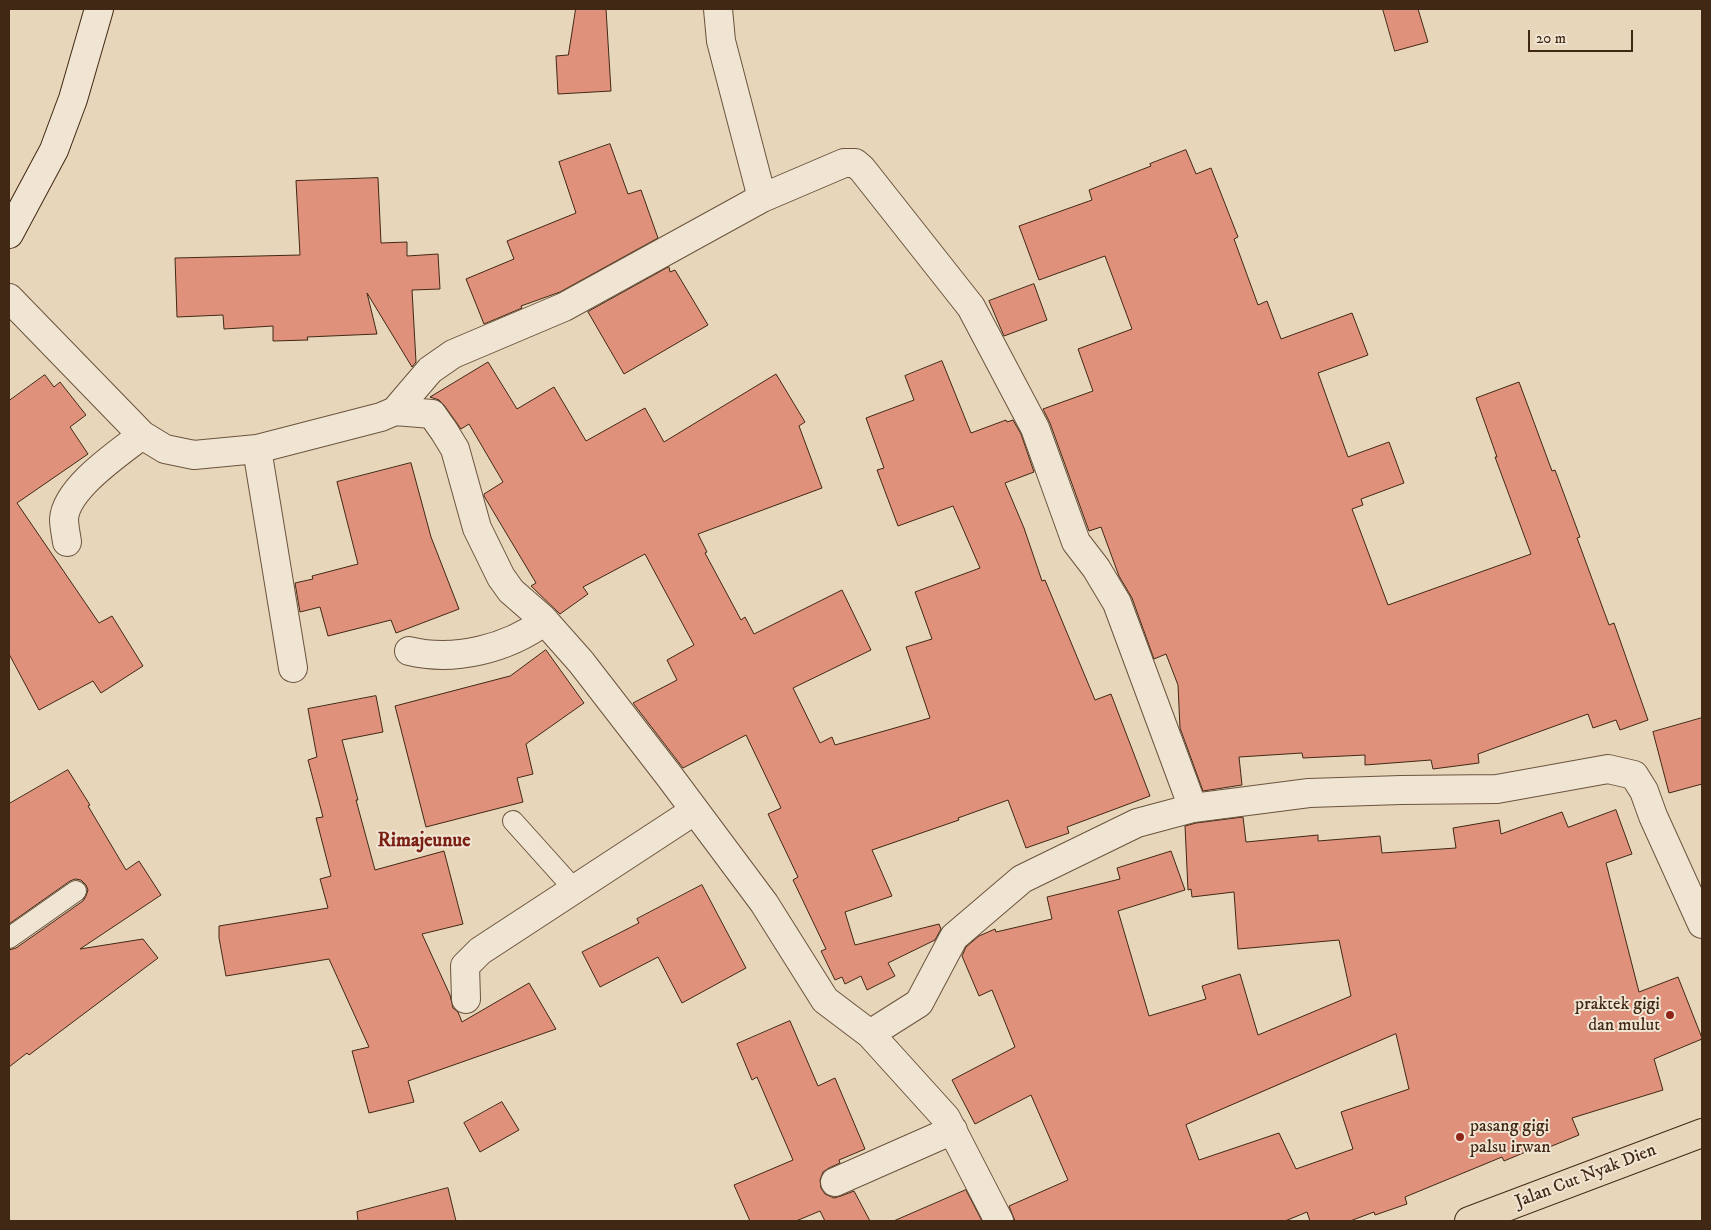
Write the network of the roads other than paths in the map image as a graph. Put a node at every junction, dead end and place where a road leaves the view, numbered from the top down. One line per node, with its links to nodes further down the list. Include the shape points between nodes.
1 (100, 9): 4 (street, via 54,150)
2 (718, 9): 3 (street, via 721,41)
3 (762, 198): 6 (street, via 564,307 453,354 430,370); 13 (street, via 844,163 855,163 971,307 1035,428 1076,542 1116,603)
4 (9, 234)
5 (9, 298): 7 (street)
6 (395, 411): 8 (street); 10 (street, via 432,414 455,449 477,528 501,577)
7 (142, 435): 8 (street, via 165,449 194,455); 9 (street, via 81,485 64,518)
8 (257, 449): 12 (street)
9 (67, 542)
10 (545, 621): 11 (street, via 532,631 477,651 450,656 427,656); 14 (street, via 587,670)
11 (409, 651)
12 (293, 668)
13 (1193, 808): 18 (street, via 1309,793 1498,789 1608,769 1634,775 1644,791); 21 (street, via 1137,823 1022,879 954,937 919,1003)
14 (694, 811): 16 (street); 21 (street, via 764,903 825,1000)
15 (513, 821): 16 (lane)
16 (575, 890): 20 (street, via 480,950 465,966)
17 (76, 891): 19 (lane)
18 (1702, 924)
19 (9, 938)
20 (466, 999)
21 (870, 1034): 22 (street, via 946,1118)
22 (953, 1130): 24 (street); 25 (street)
23 (1702, 1133): 26 (highway, Jalan Cut Nyak Dien)
24 (835, 1182)
25 (999, 1221)
26 (1470, 1221)

